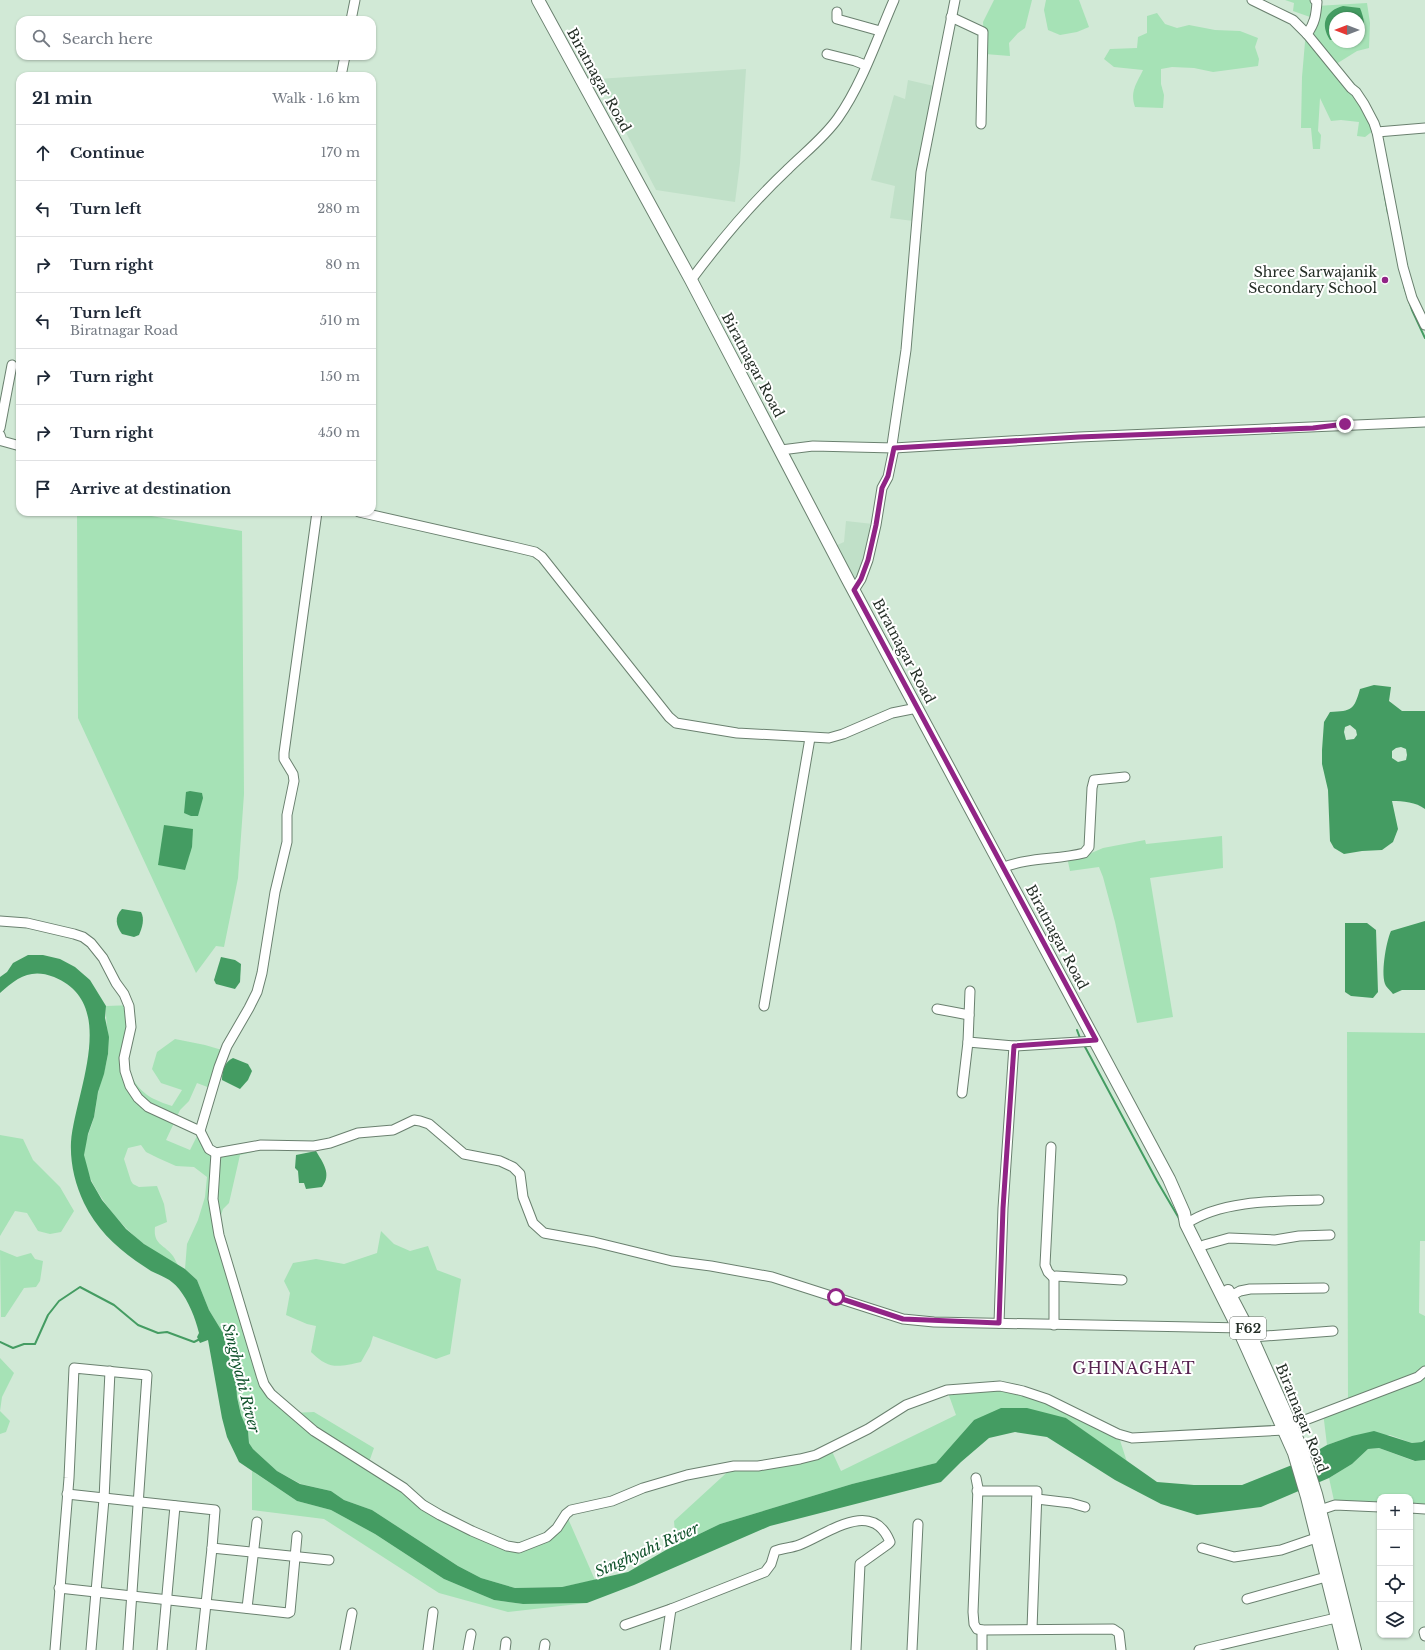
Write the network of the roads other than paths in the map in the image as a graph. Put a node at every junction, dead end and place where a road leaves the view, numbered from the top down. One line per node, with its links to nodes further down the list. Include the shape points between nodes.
1 (355, 0): 8 (street)
2 (538, 0): 19 (main road, Biratnagar Road / F62)
3 (894, 0): 10 (street)
4 (955, 0): 9 (street)
5 (1252, 0): 11 (street, via 1292,20)
6 (1315, 0): 11 (street, via 1316,17)
7 (837, 12): 10 (street, via 836,19)
8 (352, 16)
9 (951, 17): 16 (street, via 983,32); 26 (street, via 921,172 907,336 892,445)
10 (880, 30): 14 (street)
11 (1307, 34): 18 (street, via 1364,104)
12 (827, 54): 14 (street)
13 (344, 60): 15 (street)
14 (865, 65): 19 (street, via 846,106 829,130 762,196 714,249)
15 (342, 72)
16 (981, 124)
17 (1425, 128): 18 (street)
18 (1377, 132): 20 (street, via 1404,267 1412,298)
19 (691, 280): 27 (main road, Biratnagar Road / F62)
20 (1425, 325)
21 (12, 365): 23 (street)
22 (1425, 422): 26 (street)
23 (0, 428)
24 (0, 435): 25 (street, via 2,441)
25 (16, 445)
26 (894, 448): 27 (street, via 813,446); 30 (street, via 888,476 882,488 868,560)
27 (781, 450): 30 (main road, Biratnagar Road / F62)
28 (316, 516): 44 (street, via 284,753 284,759 294,781 288,815 287,842 274,892 257,992 227,1046)
29 (376, 516): 32 (street, via 535,552 542,557 676,723 736,733)
30 (854, 590): 31 (main road, Biratnagar Road / F62)
31 (917, 708): 32 (street, via 892,713 829,738); 34 (main road, Biratnagar Road / F62)
32 (810, 738): 37 (street)
33 (1125, 777): 34 (street, via 1094,780 1089,847 1084,853 1014,863)
34 (1002, 868): 40 (main road, Biratnagar Road / F62)
35 (0, 921): 44 (street, via 27,923 74,934 91,943 103,958 129,1006 131,1027 124,1058 130,1086 148,1107)
36 (970, 991): 39 (street)
37 (764, 1006)
38 (937, 1009): 39 (street)
39 (969, 1015): 41 (street)
40 (1096, 1040): 42 (street); 48 (main road, Biratnagar Road / F62, via 1169,1179)
41 (968, 1042): 42 (street); 43 (street)
42 (1014, 1046): 55 (street, via 1003,1208)
43 (962, 1093)
44 (200, 1131): 46 (street, via 209,1149)
45 (1051, 1147): 51 (street, via 1045,1265)
46 (216, 1153): 55 (street, via 256,1146 314,1146 358,1133 393,1130 414,1120 420,1121 429,1124 464,1154 500,1161 513,1167 520,1174 523,1196 533,1223 544,1232 672,1261 772,1277 903,1319); 61 (street, via 213,1199 219,1235 261,1375 271,1394 314,1431 404,1488 423,1505 507,1546 519,1548 547,1537 571,1510 612,1501 643,1488 687,1475 734,1466 758,1466 816,1454 868,1429 906,1405 947,1390 1000,1386 1023,1391 1047,1399 1118,1434 1132,1438)
47 (1319, 1200): 48 (street, via 1275,1201 1240,1206)
48 (1187, 1219): 50 (main road, Biratnagar Road / F62); 57 (main road, Biratnagar Road / F62)
49 (1330, 1235): 50 (street, via 1275,1240 1229,1238)
50 (1204, 1246): 54 (main road, Biratnagar Road / F62)
51 (1054, 1278): 52 (street, via 1057,1276); 56 (street)
52 (1122, 1280)
53 (1324, 1288): 54 (street, via 1250,1289)
54 (1231, 1296): 57 (main road, Biratnagar Road / F62)
55 (999, 1323): 56 (street)
56 (1054, 1324): 57 (street)
57 (1246, 1331): 58 (street); 61 (main road, Biratnagar Road / F62); 61 (main road, Biratnagar Road / F62)
58 (1333, 1331)
59 (110, 1371): 64 (street, via 74,1368); 66 (street); 68 (street, via 147,1375)
60 (1425, 1372): 61 (street, via 1418,1377)
61 (1288, 1427): 65 (main road, Biratnagar Road / F62)
62 (976, 1478): 63 (street)
63 (978, 1491): 67 (street, via 1038,1491); 98 (street, via 973,1612 974,1624 977,1629)
64 (68, 1494): 66 (street); 85 (street)
65 (1312, 1496): 74 (main road, Biratnagar Road / F62); 78 (main road, Biratnagar Road / F62)
66 (104, 1499): 68 (street); 86 (street)
67 (1037, 1500): 70 (street); 97 (street)
68 (139, 1502): 69 (street); 87 (street)
69 (175, 1506): 79 (street, via 215,1510); 88 (street)
70 (1085, 1507)
71 (1377, 1507): 74 (street, via 1335,1505)
72 (1413, 1508): 73 (street)
73 (1425, 1508)
74 (1320, 1510): 115 (main road, Biratnagar Road / F62)
75 (257, 1522): 81 (street)
76 (918, 1524): 110 (street)
77 (297, 1536): 82 (street)
78 (1316, 1538): 80 (street, via 1281,1550 1234,1557); 84 (main road, Biratnagar Road / F62)
79 (212, 1548): 81 (street); 90 (street)
80 (1202, 1548)
81 (253, 1552): 82 (street); 91 (street)
82 (296, 1557): 83 (street); 91 (street, via 290,1612)
83 (330, 1560)
84 (1326, 1577): 89 (street); 95 (main road, Biratnagar Road / F62)
85 (59, 1588): 86 (street); 100 (street)
86 (95, 1592): 87 (street); 101 (street)
87 (132, 1595): 88 (street); 102 (street)
88 (166, 1599): 90 (street); 103 (street)
89 (1247, 1599)
90 (206, 1604): 91 (street); 104 (street)
91 (247, 1608)
92 (671, 1609): 96 (street); 108 (street); 109 (street, via 765,1572 775,1551 799,1545 848,1522 874,1522 882,1528 890,1542 860,1564)
93 (432, 1612): 106 (street)
94 (352, 1613): 105 (street)
95 (1336, 1618): 113 (street); 114 (main road, Biratnagar Road / F62)
96 (625, 1625)
97 (1032, 1629): 98 (street); 112 (street, via 1113,1629 1119,1633)
98 (982, 1630): 111 (street)
99 (470, 1634): 107 (street)
100 (55, 1650)
101 (91, 1650)
102 (128, 1650)
103 (162, 1650)
104 (201, 1650)
105 (345, 1650)
106 (428, 1650)
107 (468, 1650)
108 (665, 1650)
109 (856, 1650)
110 (912, 1650)
111 (982, 1650)
112 (1121, 1650)
113 (1199, 1650)
114 (1345, 1650)
115 (1355, 1650)

